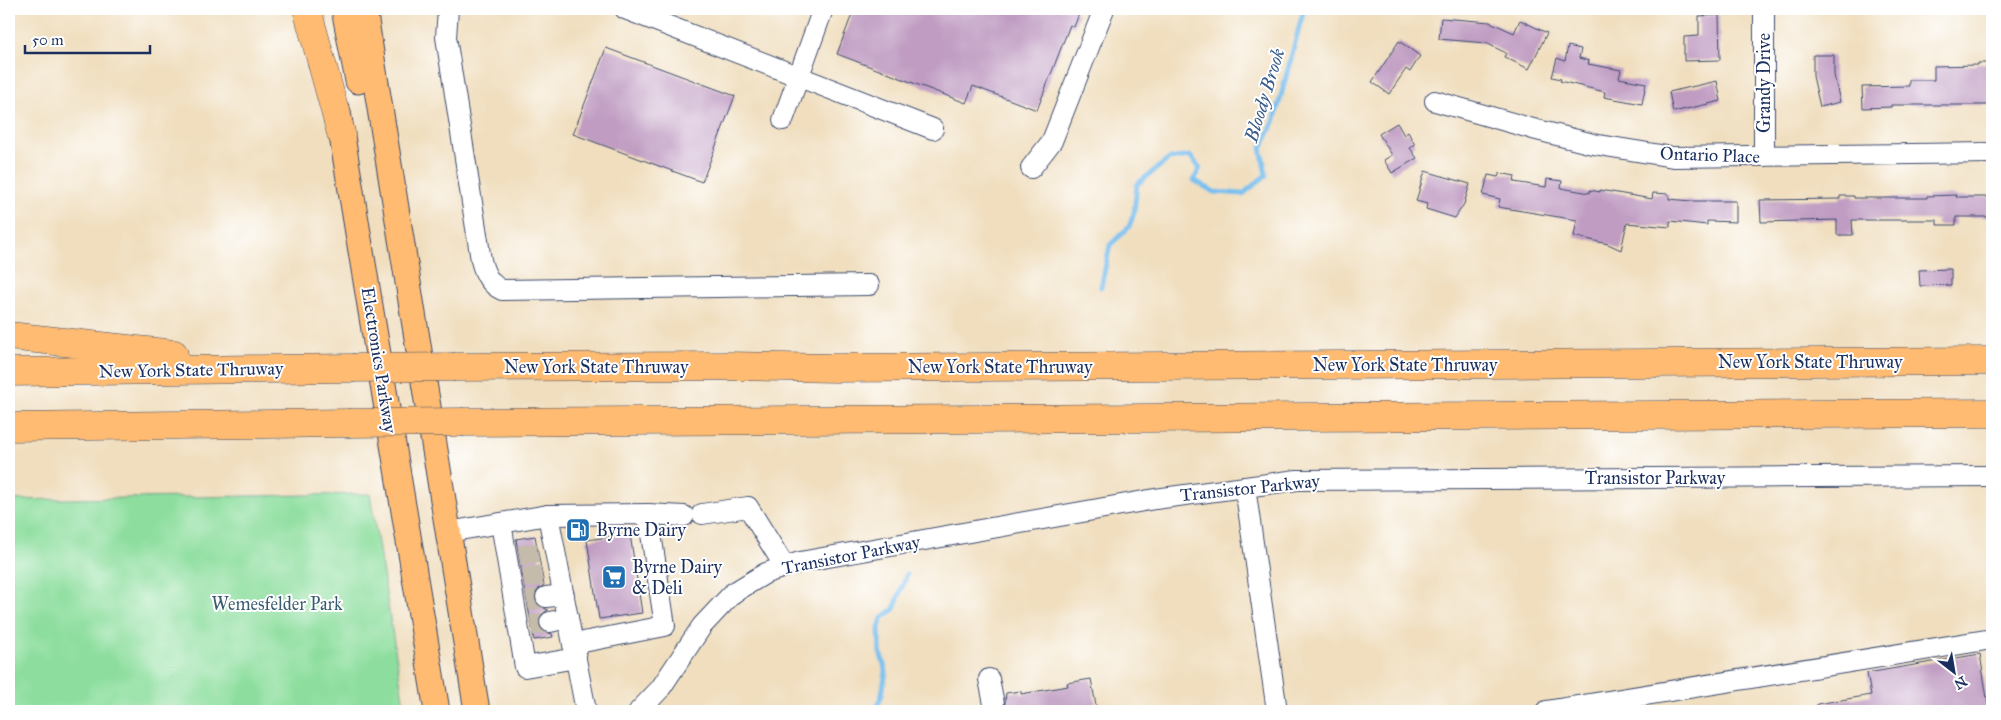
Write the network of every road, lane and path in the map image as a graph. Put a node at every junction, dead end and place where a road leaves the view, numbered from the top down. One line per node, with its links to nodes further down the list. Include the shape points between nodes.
1 (306, 9): 14 (highway)
2 (321, 9): 14 (main road, Electronics Parkway)
3 (344, 9): 18 (main road, via 362,103)
4 (364, 9): 18 (main road)
5 (448, 9): 19 (street, via 446,37 481,260 484,272 496,287 502,290)
6 (625, 9): 10 (street)
7 (823, 9): 10 (street)
8 (1104, 9): 17 (street, via 1052,141)
9 (1764, 9): 16 (street, Grandy Drive)
10 (799, 77): 12 (street); 13 (street)
11 (1435, 100): 16 (street, Ontario Place, via 1593,144 1673,156)
12 (783, 120)
13 (933, 129)
14 (341, 133): 41 (main road, Electronics Parkway)
15 (1992, 153): 16 (street, Ontario Place)
16 (1764, 156)
17 (1030, 168)
18 (397, 223): 31 (main road)
19 (869, 285)
20 (9, 336): 22 (highway, via 226,358)
21 (1992, 362): 22 (highway, New York State Thruway, bridge)
22 (282, 368): 23 (highway, New York State Thruway)
23 (9, 372)
24 (1992, 413): 25 (highway, bridge)
25 (9, 427)
26 (1992, 476): 27 (street, Transistor Parkway, via 1297,480)
27 (1245, 487): 33 (street, Transistor Parkway, via 1042,519); 45 (street)
28 (648, 514): 29 (street); 33 (street, via 693,515 748,508); 38 (street, via 665,626)
29 (548, 515): 30 (street); 32 (street)
30 (501, 523): 31 (street); 32 (street)
31 (448, 532): 42 (main road)
32 (530, 555): 34 (street); 34 (street)
33 (784, 567): 44 (street, Transistor Parkway, via 733,593 702,626 660,689)
34 (534, 576): 35 (street); 35 (street)
35 (538, 599): 36 (street); 36 (street)
36 (542, 623): 38 (street); 38 (street, via 525,667)
37 (1992, 639): 46 (street)
38 (574, 651): 43 (street)
39 (989, 679): 40 (street)
40 (994, 704)
41 (437, 711)
42 (477, 711)
43 (586, 711)
44 (639, 711)
45 (1277, 711)
46 (1546, 711)

